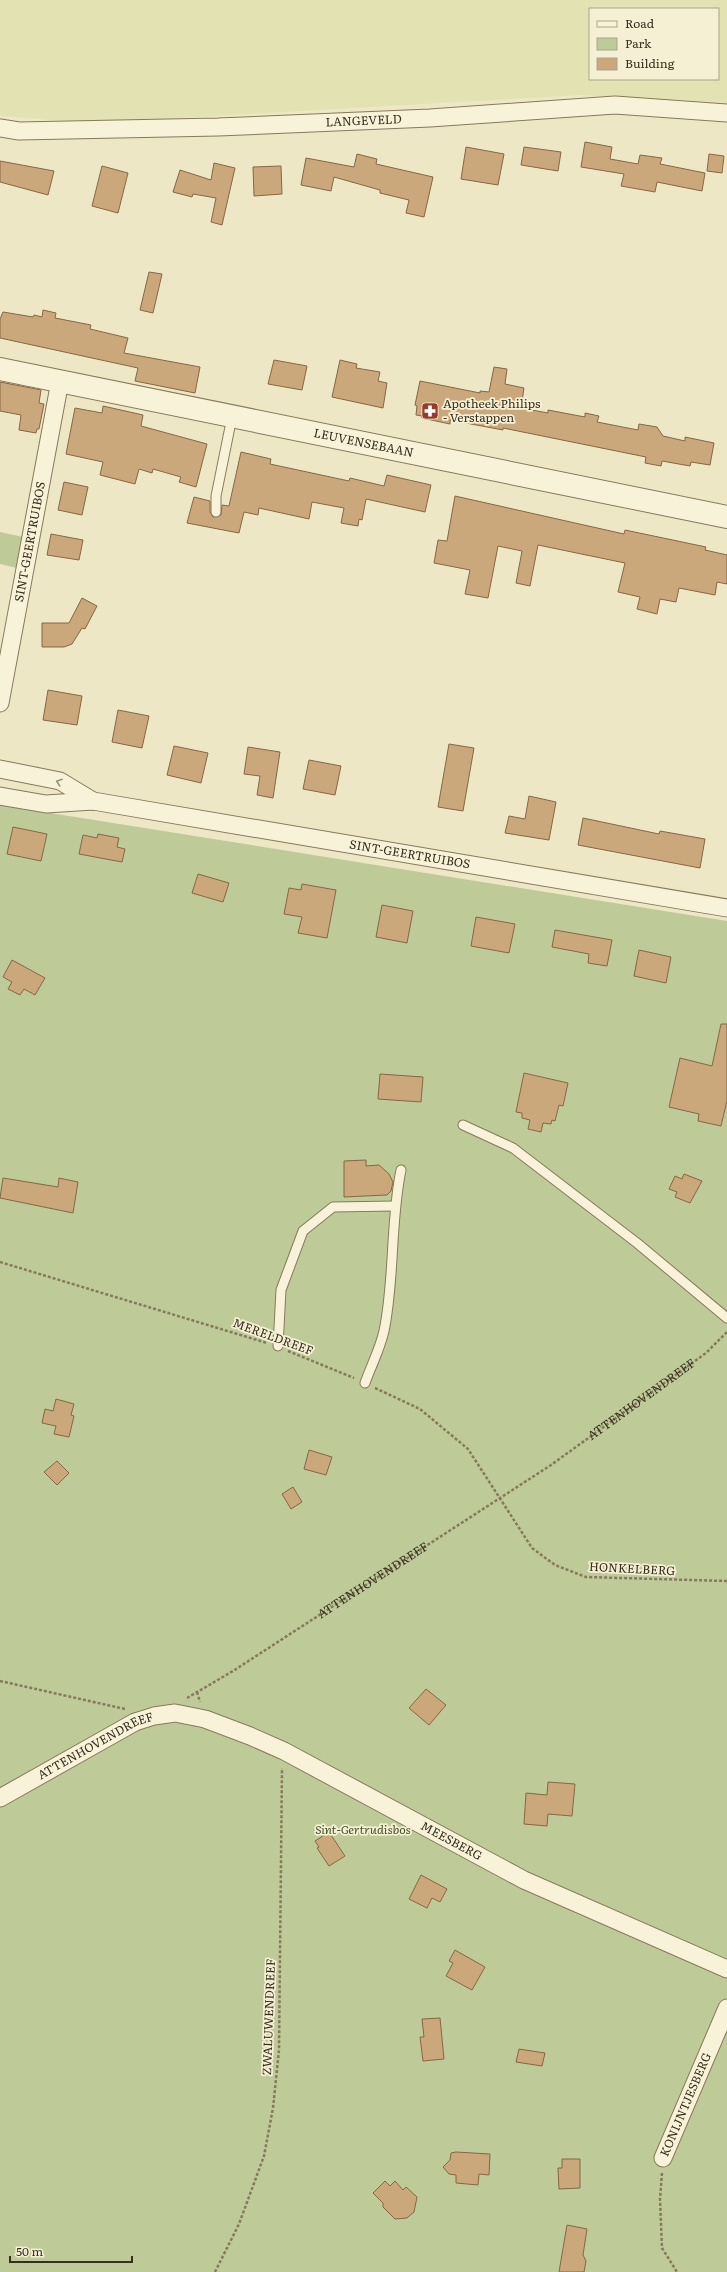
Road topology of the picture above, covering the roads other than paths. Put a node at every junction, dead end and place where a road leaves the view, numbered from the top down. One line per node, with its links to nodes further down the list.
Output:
1 (727, 113): 2 (street, LANGEVELD)
2 (0, 128)
3 (0, 369): 4 (street, LEUVENSEBAAN)
4 (60, 381): 5 (street, LEUVENSEBAAN); 8 (street, SINT-GEERTRUIBOS)
5 (232, 417): 6 (lane); 7 (street, LEUVENSEBAAN)
6 (216, 512)
7 (727, 517)
8 (0, 704)
9 (0, 769): 11 (street, SINT-GEERTRUIBOS, one-way to 9)
10 (0, 796): 11 (street, SINT-GEERTRUIBOS)
11 (93, 800): 12 (street, SINT-GEERTRUIBOS)
12 (727, 908)
13 (463, 1125): 16 (lane)
14 (401, 1170): 15 (lane)
15 (395, 1206): 17 (lane); 18 (lane)
16 (727, 1318)
17 (278, 1346)
18 (365, 1383)
19 (154, 1716): 20 (street, ATTENHOVENDREEF); 21 (street, MEESBERG)
20 (0, 1798)
21 (727, 1969)
22 (727, 2008): 23 (street, KONIJNTJESBERG)
23 (663, 2158)

